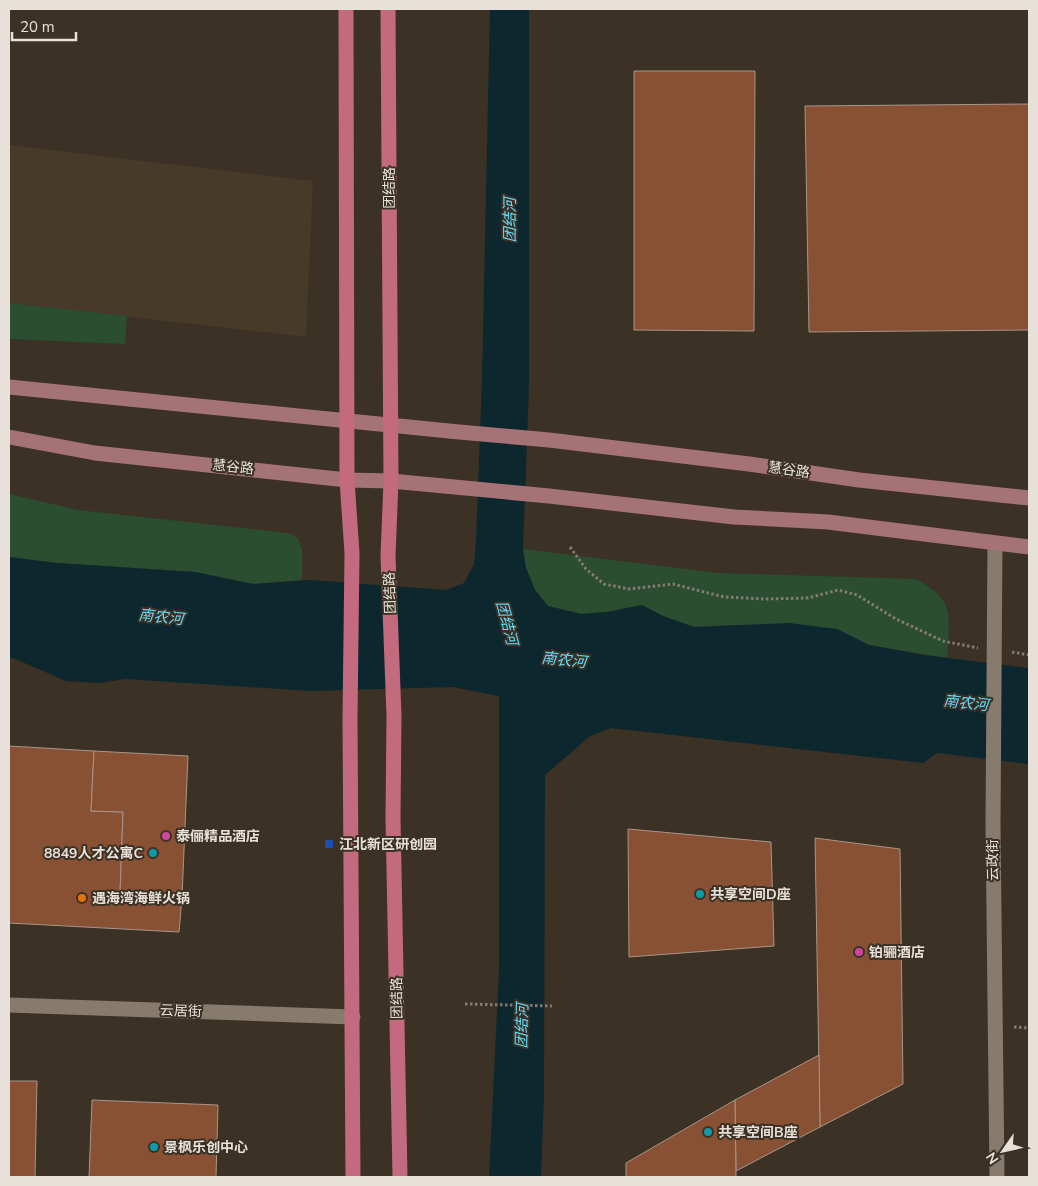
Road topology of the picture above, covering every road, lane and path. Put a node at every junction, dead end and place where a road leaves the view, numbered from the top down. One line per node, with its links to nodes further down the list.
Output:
1 (346, 9): 4 (main road)
2 (388, 9): 5 (main road, 团结路)
3 (9, 387): 4 (main road)
4 (347, 421): 5 (main road); 7 (main road)
5 (390, 425): 8 (main road, 团结路); 9 (main road, 慧谷路)
6 (9, 437): 7 (main road, 慧谷路)
7 (347, 480): 8 (main road, 慧谷路); 19 (main road)
8 (390, 481): 10 (main road, 慧谷路); 21 (main road, 团结路)
9 (1029, 498)
10 (995, 543): 12 (main road); 22 (street, 云政街)
11 (570, 547): 13 (path)
12 (1029, 547)
13 (982, 648)
14 (1010, 652): 15 (path)
15 (1029, 655)
16 (465, 1004): 18 (path)
17 (9, 1005): 19 (street, 云居街)
18 (552, 1006)
19 (353, 1016): 20 (main road)
20 (353, 1177)
21 (400, 1177)
22 (997, 1177)

